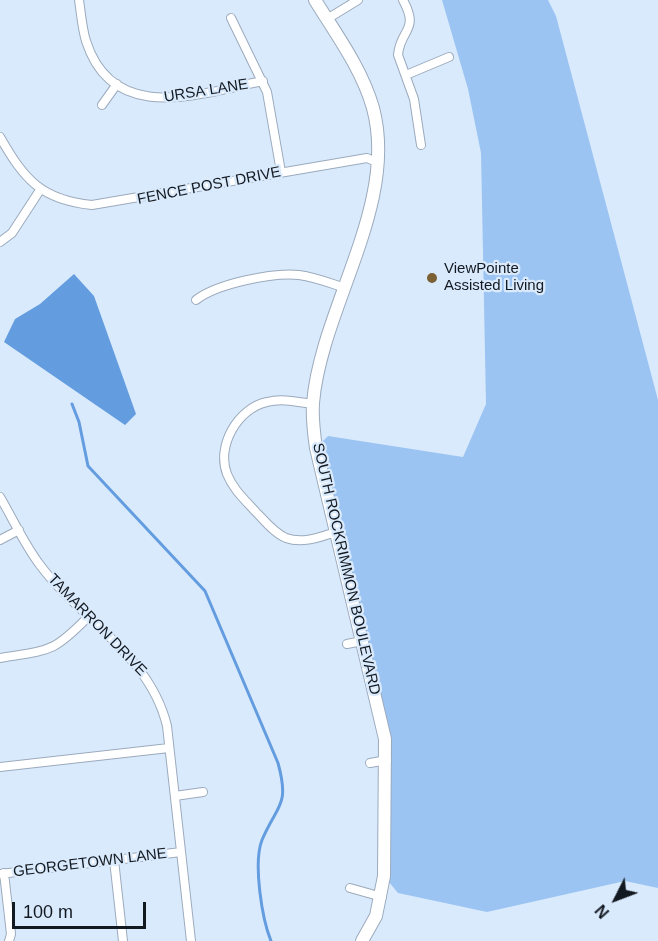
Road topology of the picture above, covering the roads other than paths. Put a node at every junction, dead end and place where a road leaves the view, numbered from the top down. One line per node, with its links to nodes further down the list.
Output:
1 (79, 0): 10 (street, URSA LANE)
2 (315, 0): 6 (main road, SOUTH ROCKRIMMON BOULEVARD)
3 (358, 0): 6 (street)
4 (403, 0): 8 (street)
5 (231, 18): 9 (street)
6 (327, 19): 14 (main road, SOUTH ROCKRIMMON BOULEVARD)
7 (449, 57): 8 (street)
8 (406, 75): 13 (street)
9 (263, 81): 10 (street, URSA LANE); 15 (street)
10 (117, 84): 11 (street)
11 (102, 105)
12 (0, 137): 16 (street)
13 (421, 145)
14 (379, 163): 15 (street, FENCE POST DRIVE); 18 (main road, SOUTH ROCKRIMMON BOULEVARD)
15 (281, 172): 16 (street, FENCE POST DRIVE)
16 (40, 190): 17 (street)
17 (0, 242)
18 (345, 288): 19 (street); 20 (main road, SOUTH ROCKRIMMON BOULEVARD)
19 (196, 300)
20 (313, 404): 23 (main road, SOUTH ROCKRIMMON BOULEVARD); 23 (street)
21 (0, 496): 22 (street, TAMARRON DRIVE)
22 (19, 530): 24 (street); 25 (street, TAMARRON DRIVE)
23 (336, 532): 26 (main road, SOUTH ROCKRIMMON BOULEVARD)
24 (0, 540)
25 (89, 616): 28 (street); 29 (street, TAMARRON DRIVE)
26 (362, 641): 27 (street); 30 (main road, SOUTH ROCKRIMMON BOULEVARD)
27 (347, 644)
28 (0, 658)
29 (169, 748): 32 (street); 34 (street, TAMARRON DRIVE)
30 (387, 760): 31 (street); 39 (main road, SOUTH ROCKRIMMON BOULEVARD)
31 (370, 763)
32 (0, 767)
33 (202, 792): 34 (street)
34 (175, 796): 35 (street, TAMARRON DRIVE)
35 (181, 852): 36 (street, GEORGETOWN LANE); 42 (street, TAMARRON DRIVE)
36 (114, 860): 37 (street, GEORGETOWN LANE); 41 (street)
37 (2, 874): 40 (street)
38 (350, 888): 39 (street)
39 (382, 897): 43 (main road, SOUTH ROCKRIMMON BOULEVARD)
40 (9, 941)
41 (123, 941)
42 (191, 941)
43 (362, 941)

